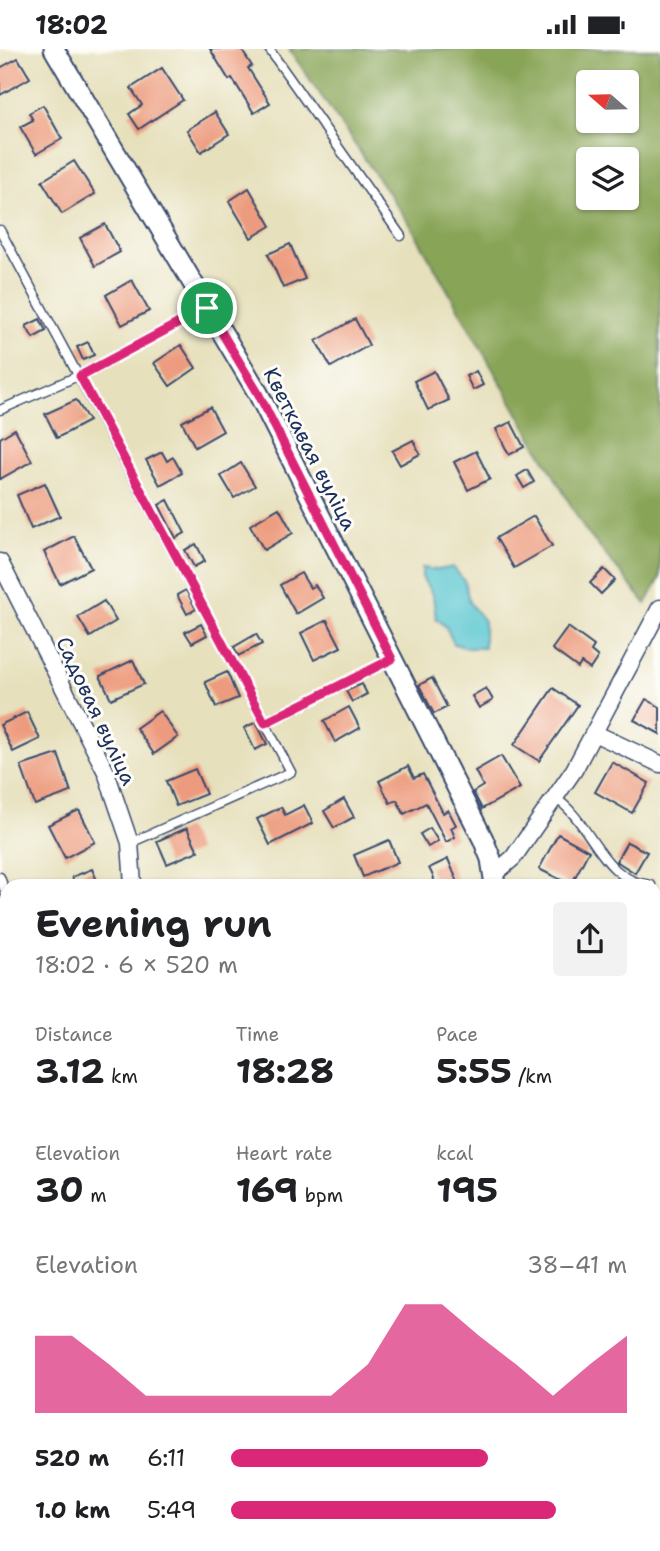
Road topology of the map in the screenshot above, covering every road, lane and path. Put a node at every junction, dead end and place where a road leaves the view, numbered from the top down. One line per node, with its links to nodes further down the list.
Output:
1 (54, 49): 5 (street, Кветкавая вуліца)
2 (269, 49): 4 (lane)
3 (0, 230): 6 (lane)
4 (401, 236)
5 (207, 308): 6 (lane); 10 (street, Кветкавая вуліца)
6 (80, 376): 7 (lane); 11 (lane)
7 (0, 410)
8 (0, 562): 15 (street, Садовая вуліца)
9 (660, 608): 12 (street)
10 (392, 659): 11 (lane); 17 (street, Кветкавая вуліца)
11 (265, 723): 15 (lane)
12 (594, 733): 13 (street); 14 (street)
13 (660, 764)
14 (555, 798): 18 (street); 19 (lane)
15 (130, 843): 16 (street, Садовая вуліца)
16 (133, 879)
17 (495, 879)
18 (496, 879)
19 (628, 879)

